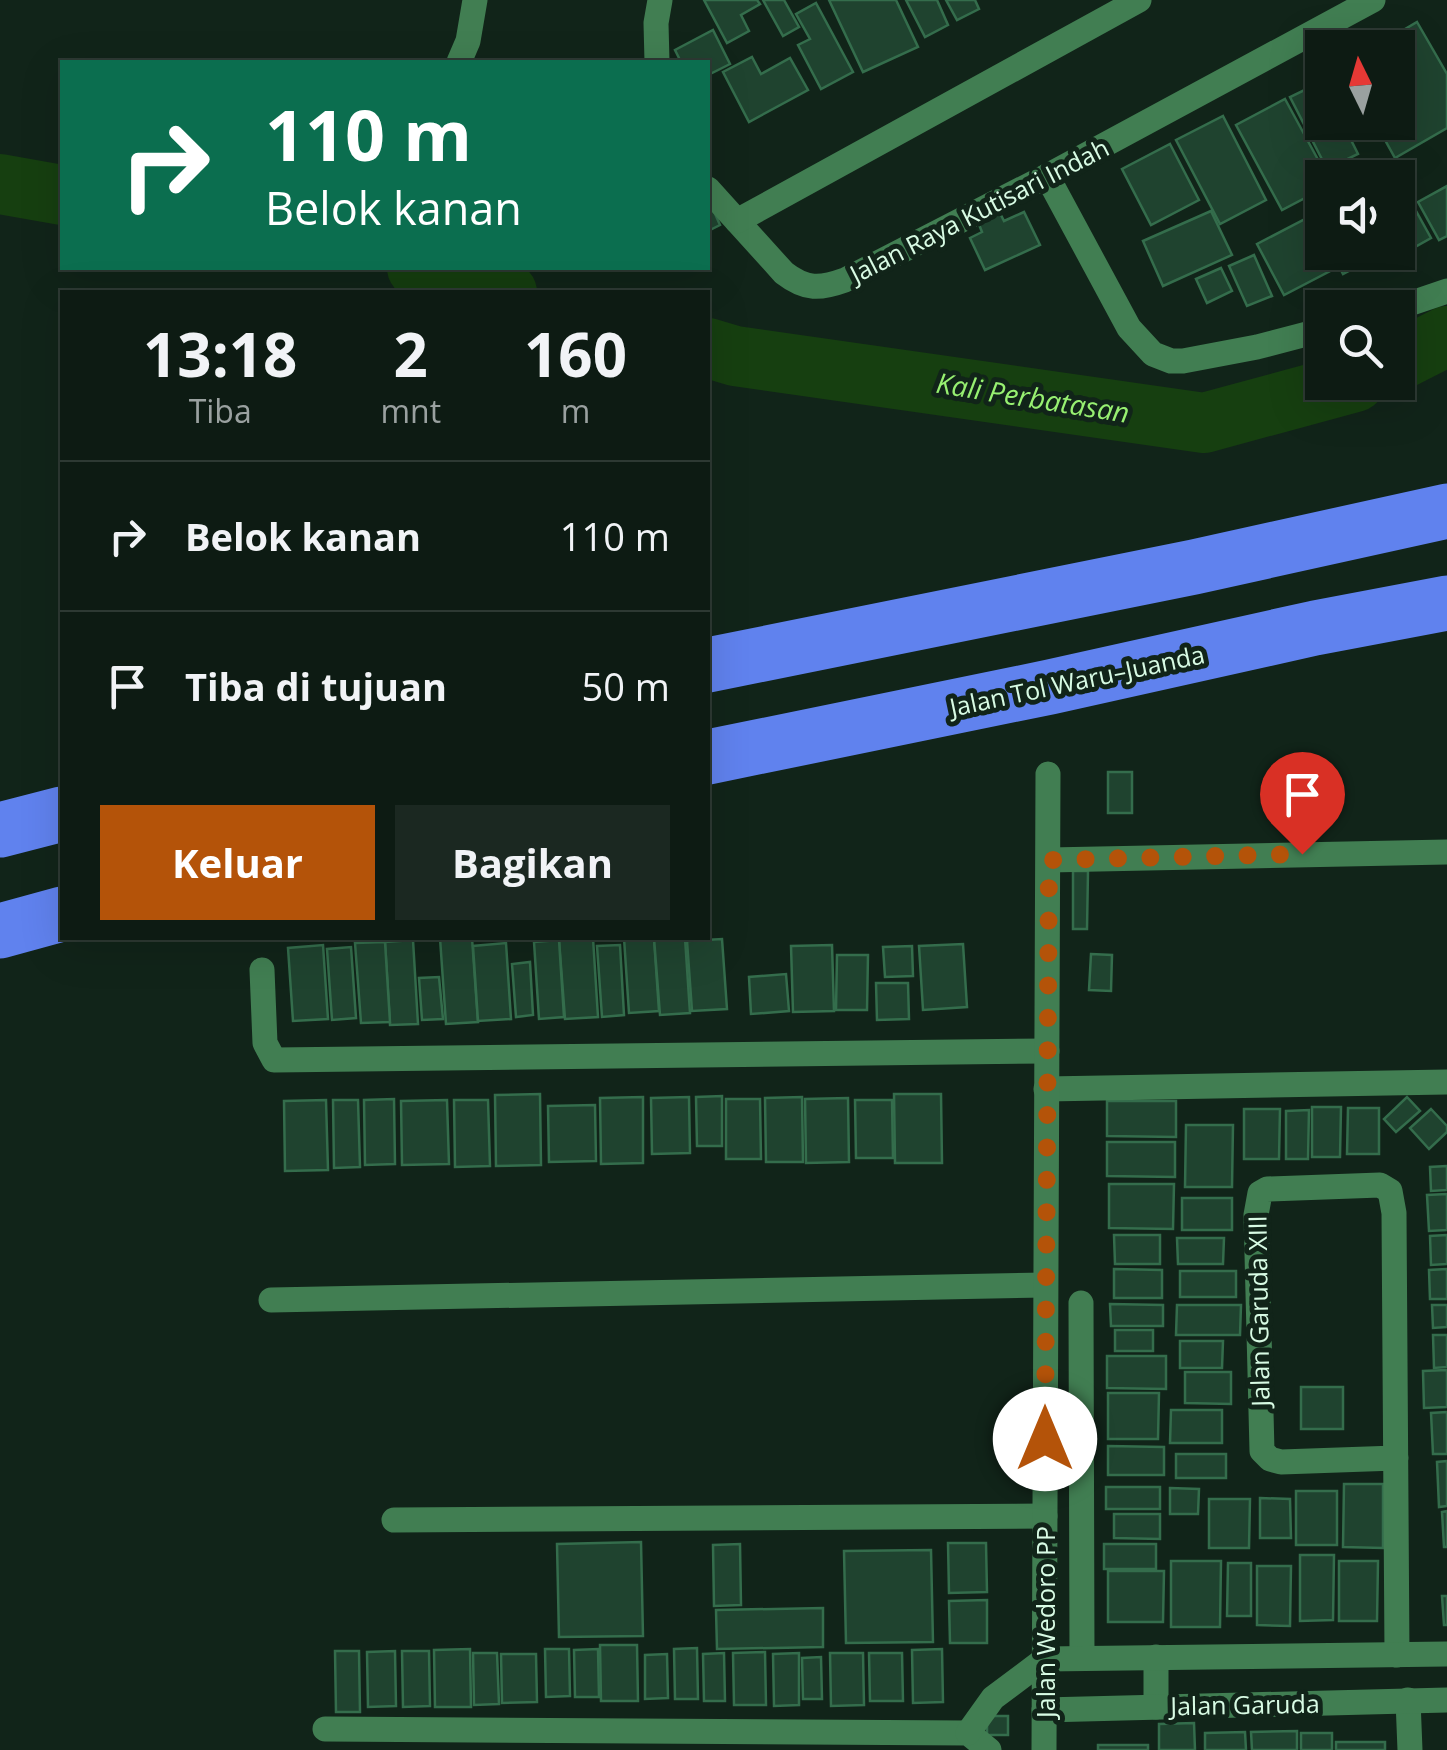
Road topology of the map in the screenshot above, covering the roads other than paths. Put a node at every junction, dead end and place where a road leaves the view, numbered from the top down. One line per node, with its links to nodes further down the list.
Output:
1 (475, 0): 5 (street)
2 (660, 0): 6 (street)
3 (1140, 0): 9 (street)
4 (1373, 0): 7 (street, Jalan Raya Kutisari Indah)
5 (460, 60)
6 (657, 60)
7 (1047, 176): 9 (street, Jalan Raya Kutisari Indah); 12 (street)
8 (710, 191): 9 (street, Jalan Raya Kutisari Indah)
9 (737, 221)
10 (1447, 291): 11 (street)
11 (1415, 302)
12 (1305, 335)
13 (1447, 511): 15 (highway)
14 (1447, 603): 16 (highway, Jalan Tol Waru–Juanda)
15 (710, 665)
16 (710, 757)
17 (1048, 774): 21 (street, Jalan Wedoro PP)
18 (60, 815): 19 (highway)
19 (0, 830)
20 (1447, 852): 21 (street)
21 (1049, 860): 25 (street, Jalan Wedoro PP)
22 (60, 915): 23 (highway)
23 (0, 932)
24 (262, 970): 25 (street)
25 (1047, 1051): 27 (street, Jalan Wedoro PP)
26 (1447, 1082): 27 (street)
27 (1046, 1089): 28 (street, Jalan Wedoro PP)
28 (1046, 1285): 29 (street); 32 (street, Jalan Wedoro PP)
29 (271, 1300)
30 (1081, 1303): 36 (street)
31 (1396, 1458): 31 (street, Jalan Garuda XIII); 35 (street, Jalan Garuda XIII)
32 (1045, 1516): 33 (street); 38 (street, Jalan Wedoro PP)
33 (394, 1520)
34 (1447, 1654): 35 (street, Jalan Garuda)
35 (1396, 1655): 37 (street, Jalan Garuda)
36 (1082, 1657): 37 (street, Jalan Garuda); 38 (street, Jalan Garuda)
37 (1156, 1657): 41 (street)
38 (1044, 1658): 42 (street, Jalan Wedoro PP); 44 (street)
39 (1408, 1700): 40 (street, Jalan Garuda); 41 (street, Jalan Garuda); 47 (street)
40 (1447, 1700)
41 (1156, 1706): 42 (street, Jalan Garuda)
42 (1044, 1710): 46 (street, Jalan Wedoro PP)
43 (325, 1729): 44 (street)
44 (968, 1733): 45 (street)
45 (989, 1750)
46 (1044, 1750)
47 (1410, 1750)

